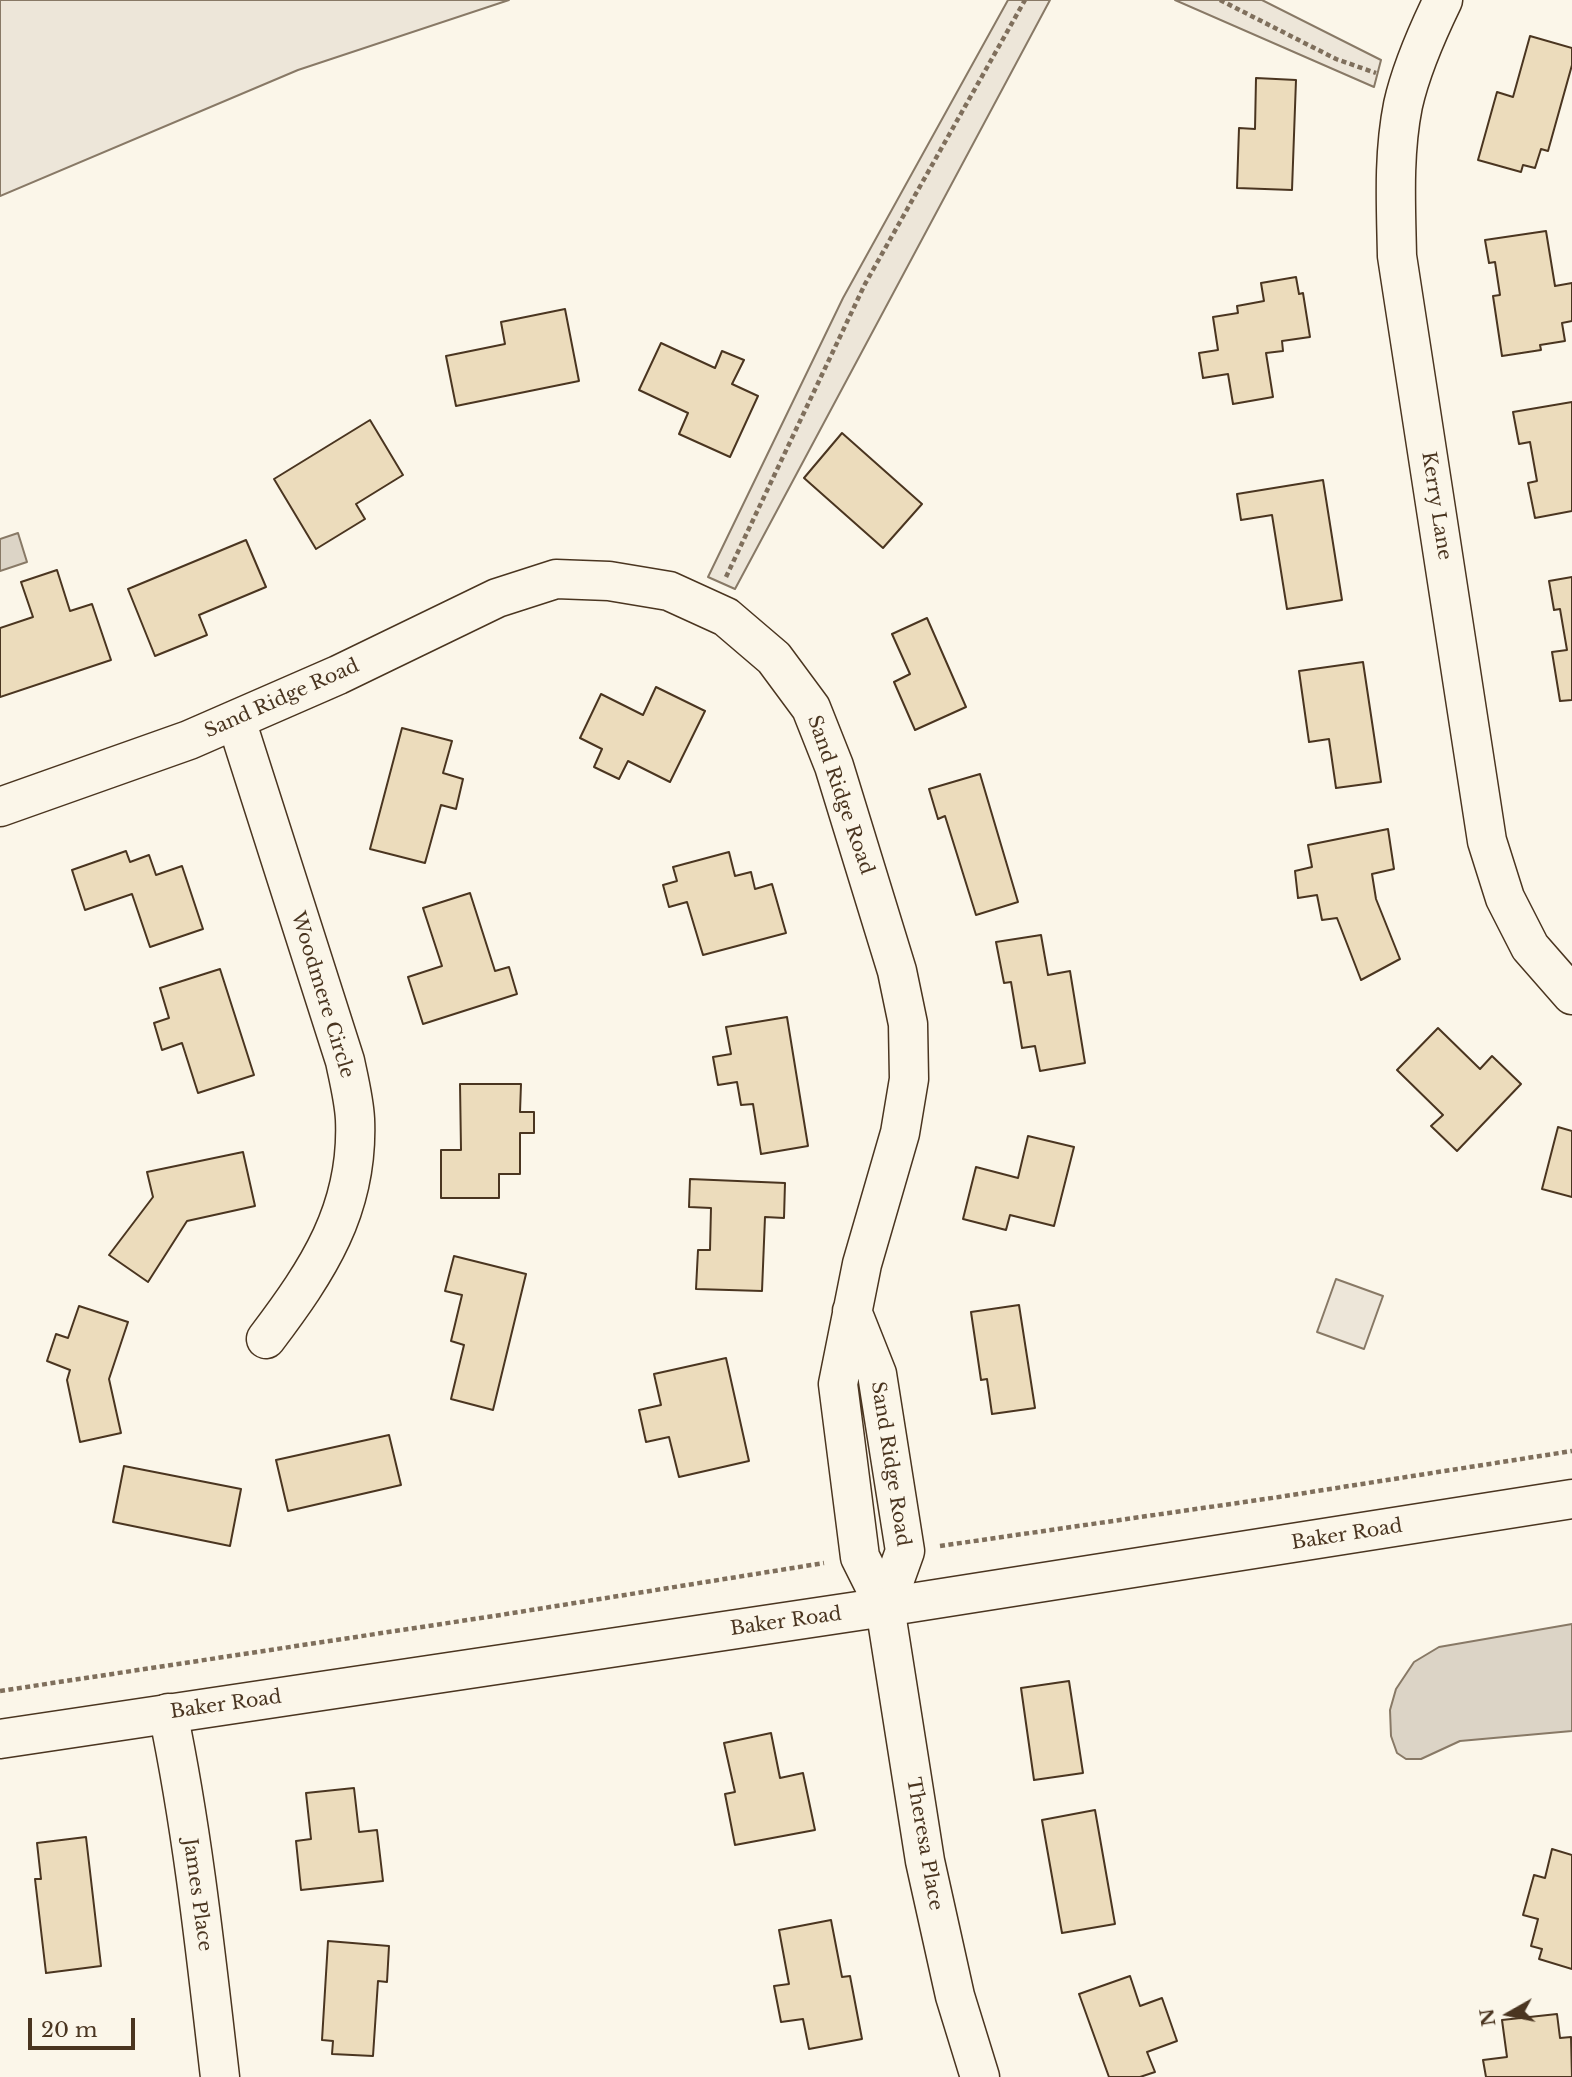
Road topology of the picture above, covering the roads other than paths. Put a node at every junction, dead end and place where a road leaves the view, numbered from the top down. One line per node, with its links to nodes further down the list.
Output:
1 (1443, 0): 4 (street, Kerry Lane)
2 (236, 720): 3 (street, Sand Ridge Road); 5 (street, Sand Ridge Road); 6 (street, Woodmere Circle)
3 (0, 807)
4 (1572, 995)
5 (852, 1311): 8 (street, Sand Ridge Road); 8 (street, Sand Ridge Road)
6 (266, 1339)
7 (1572, 1499): 8 (street, Baker Road)
8 (885, 1607): 9 (street, Baker Road); 12 (street, Theresa Place)
9 (168, 1713): 10 (street, Baker Road); 11 (street, James Place)
10 (0, 1739)
11 (220, 2077)
12 (980, 2077)

